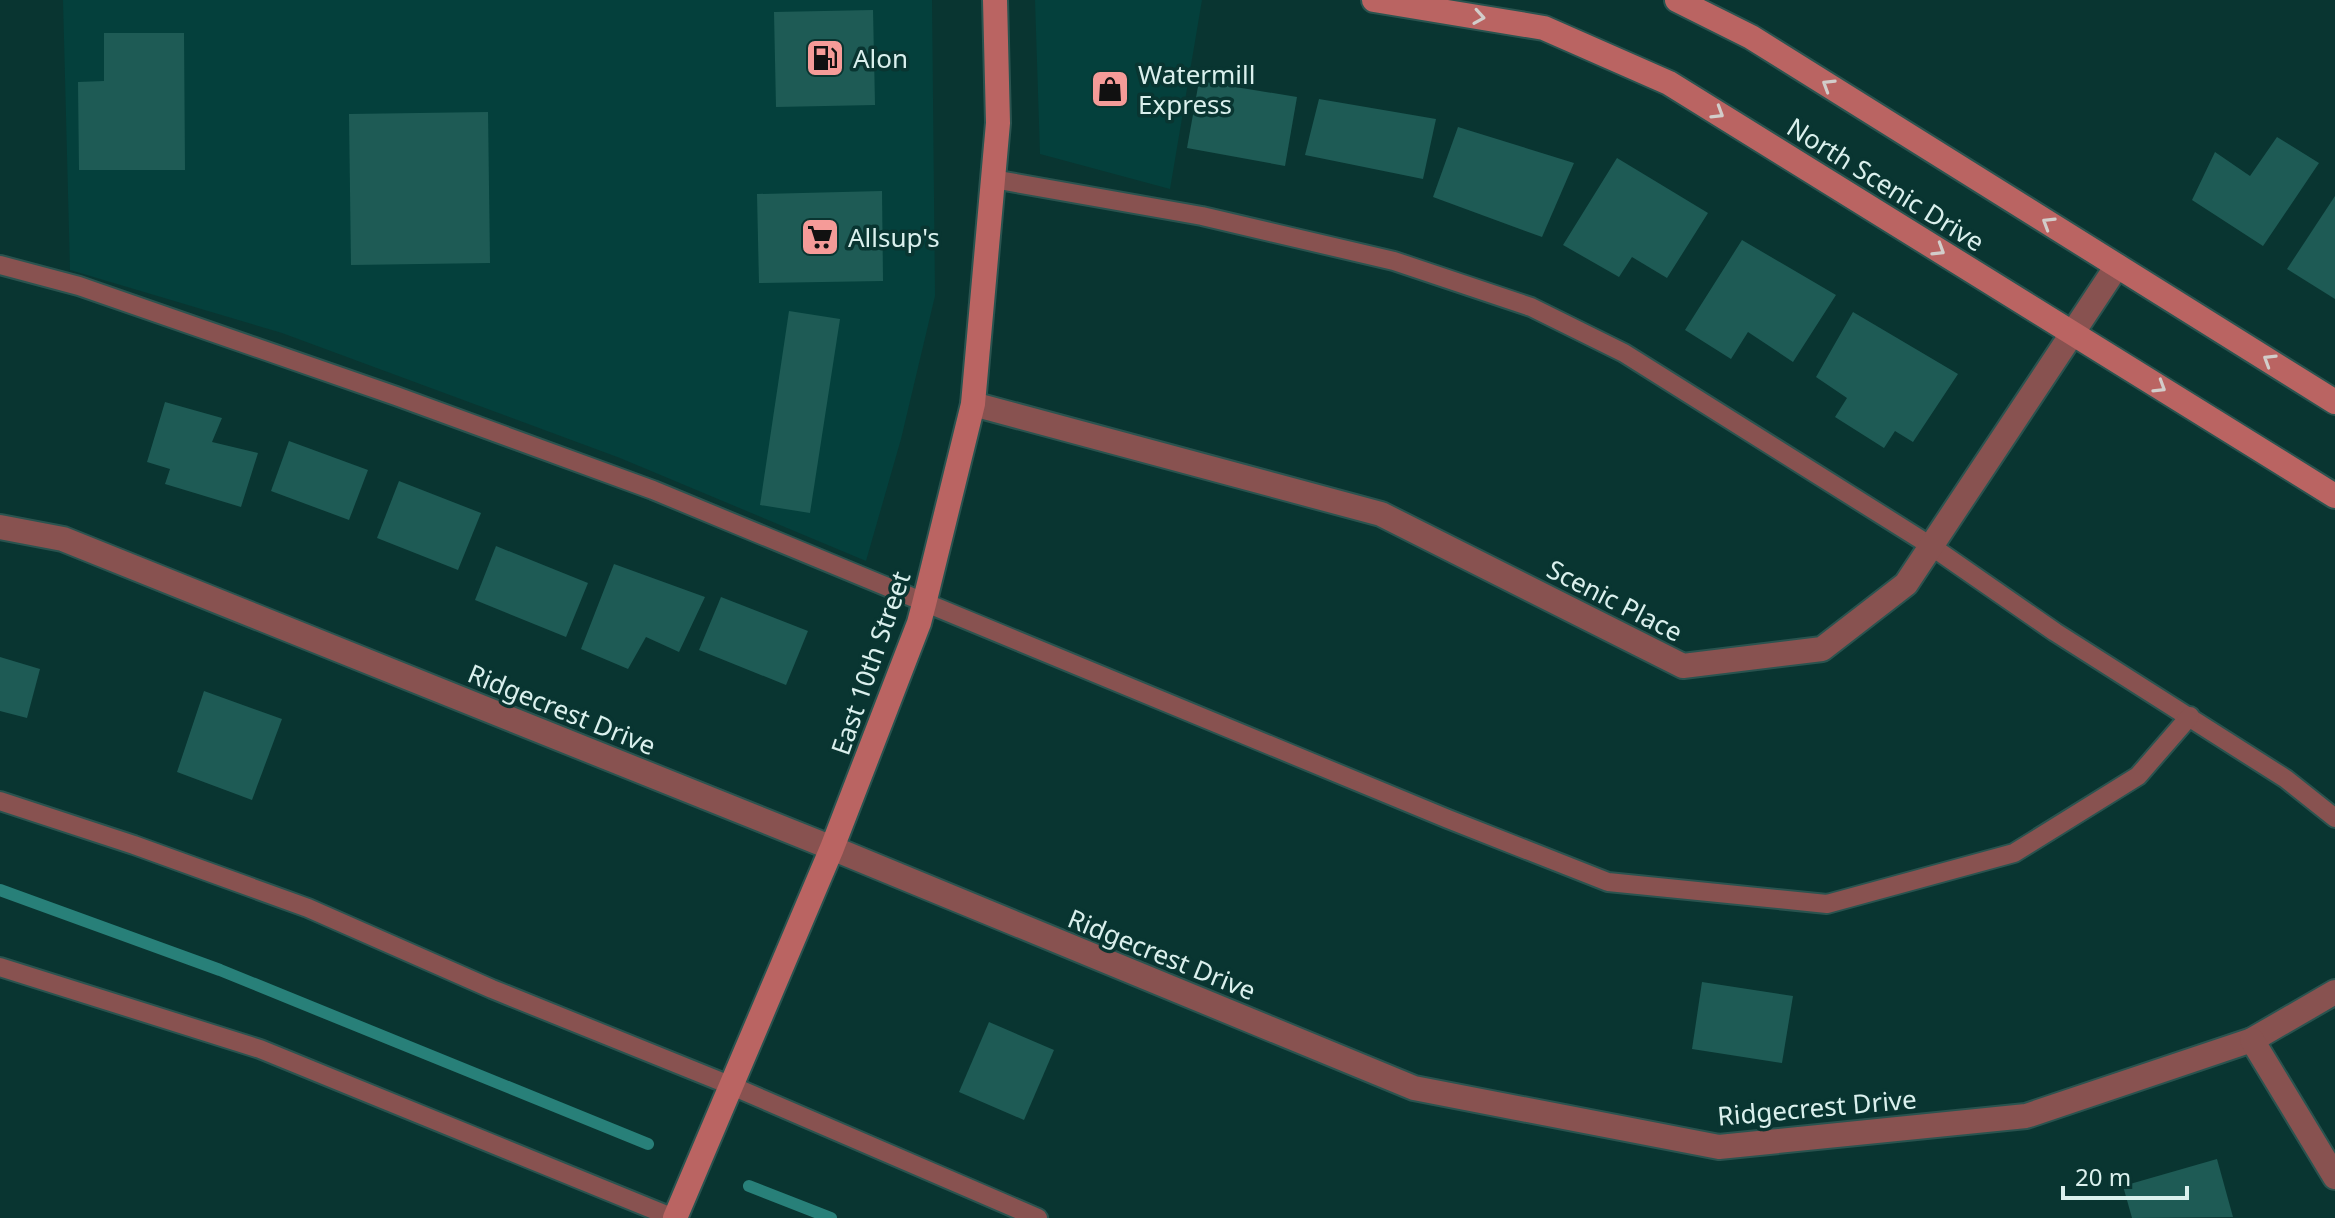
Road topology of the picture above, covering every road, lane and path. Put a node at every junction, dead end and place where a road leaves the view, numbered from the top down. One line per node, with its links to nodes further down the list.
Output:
1 (995, 0): 4 (main road, East 10th Street)
2 (1374, 0): 7 (main road, North Scenic Drive, one-way to 7)
3 (1677, 0): 6 (main road, North Scenic Drive, one-way to 3)
4 (993, 179): 9 (main road, East 10th Street); 12 (lane)
5 (0, 265): 13 (lane)
6 (2117, 266): 7 (street, Scenic Place); 8 (main road, North Scenic Drive, one-way to 6)
7 (2072, 332): 10 (main road, North Scenic Drive, one-way to 10); 12 (street, Scenic Place)
8 (2335, 402)
9 (973, 404): 12 (street, Scenic Place); 13 (main road, East 10th Street)
10 (2335, 496)
11 (0, 527): 17 (street, Ridgecrest Drive)
12 (1931, 546): 14 (lane)
13 (924, 604): 14 (lane); 17 (main road, East 10th Street)
14 (2190, 716): 16 (lane)
15 (0, 801): 21 (lane)
16 (2335, 818)
17 (832, 848): 20 (street, Ridgecrest Drive); 21 (main road, East 10th Street)
18 (0, 967): 23 (lane)
19 (2335, 992): 20 (street, Ridgecrest Drive)
20 (2252, 1040): 22 (street)
21 (732, 1086): 23 (main road, East 10th Street); 24 (lane)
22 (2335, 1177)
23 (674, 1218)
24 (1038, 1218)

